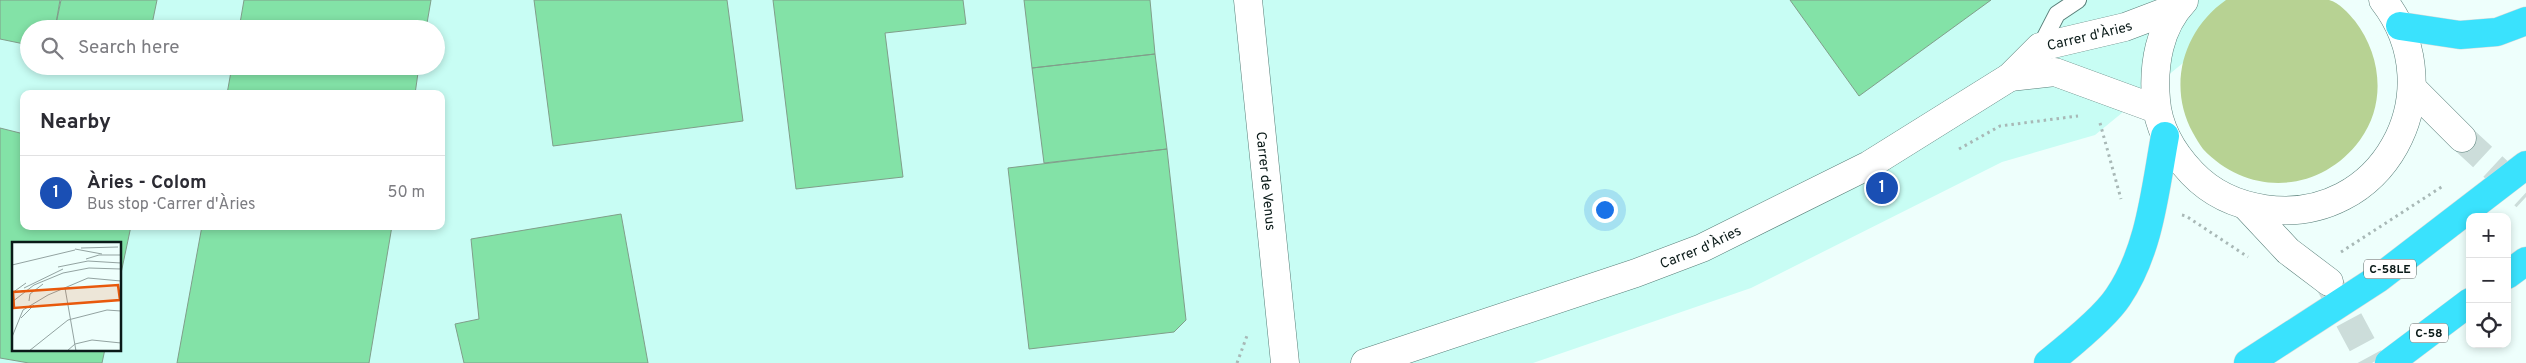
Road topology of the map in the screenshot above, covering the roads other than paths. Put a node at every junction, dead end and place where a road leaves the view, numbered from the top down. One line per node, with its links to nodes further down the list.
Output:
1 (1248, 0): 19 (street, Carrer de Venus)
2 (2078, 0): 7 (lane)
3 (2383, 0): 6 (street)
4 (2181, 4): 7 (street, Carrer d'Àries); 10 (street)
5 (2526, 21): 6 (highway)
6 (2400, 26): 9 (street)
7 (2040, 47): 8 (street, Carrer d'Àries)
8 (2010, 77): 10 (street, Carrer d'Àries); 20 (street, Carrer d'Àries)
9 (2413, 89): 12 (street); 14 (street)
10 (2156, 109): 11 (street)
11 (2166, 136): 14 (street); 21 (highway)
12 (2462, 138)
13 (2526, 166): 22 (highway, C-58LE)
14 (2246, 206): 17 (street)
15 (2526, 261): 16 (highway)
16 (2511, 271)
17 (2323, 278)
18 (2469, 303): 23 (highway, C-58)
19 (1285, 363)
20 (1365, 363)
21 (2048, 363)
22 (2248, 363)
23 (2388, 363)

